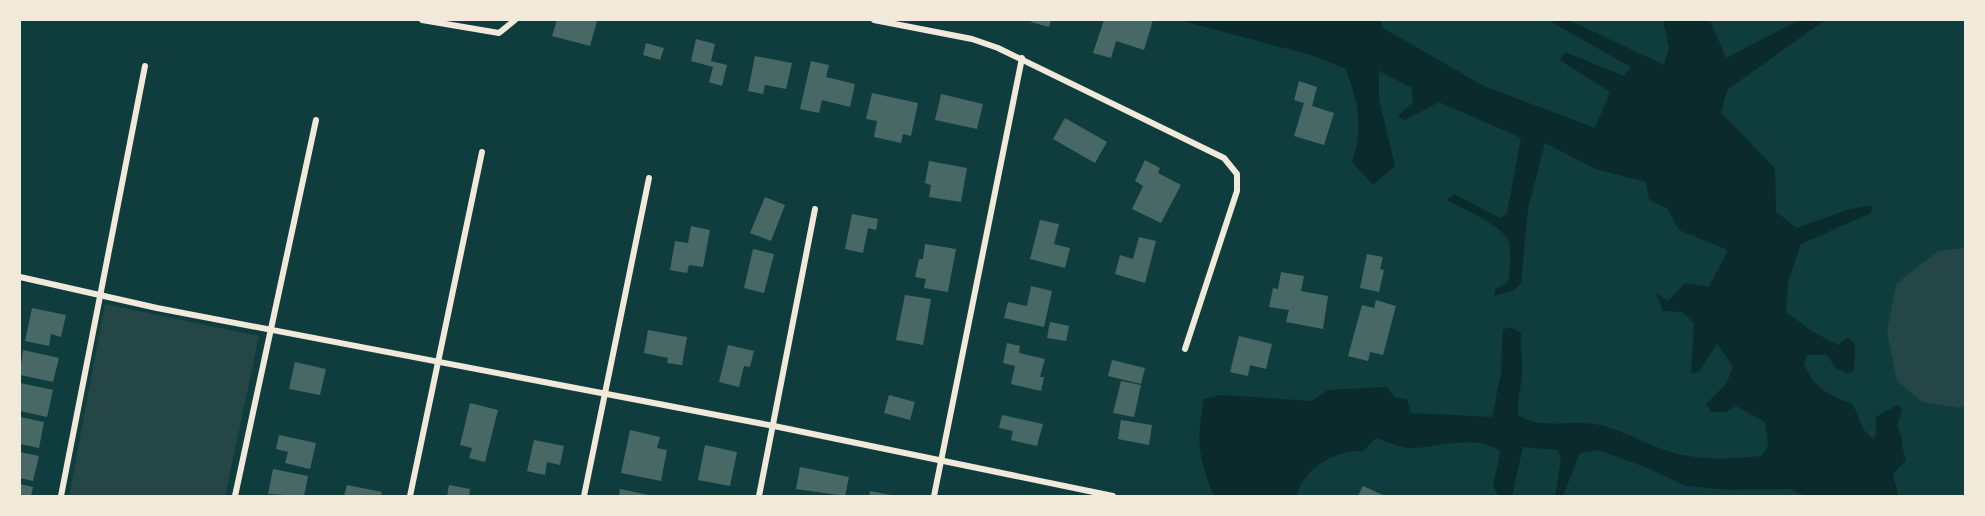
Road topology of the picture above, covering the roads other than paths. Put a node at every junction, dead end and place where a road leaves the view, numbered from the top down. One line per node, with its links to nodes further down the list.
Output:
1 (422, 20): 2 (street)
2 (515, 20)
3 (874, 20): 4 (street)
4 (1022, 58): 13 (street); 17 (street)
5 (145, 66): 11 (street)
6 (316, 120): 12 (street)
7 (482, 152): 14 (street)
8 (650, 178): 15 (street)
9 (815, 209): 16 (street)
10 (20, 277): 11 (street)
11 (102, 294): 12 (street); 18 (street)
12 (269, 330): 14 (street); 19 (street)
13 (1185, 349)
14 (437, 362): 15 (street); 20 (street)
15 (606, 393): 16 (street); 21 (street)
16 (774, 426): 17 (street); 22 (street)
17 (941, 460): 23 (street); 24 (street)
18 (61, 496)
19 (235, 496)
20 (410, 496)
21 (584, 496)
22 (759, 496)
23 (934, 496)
24 (1113, 496)

